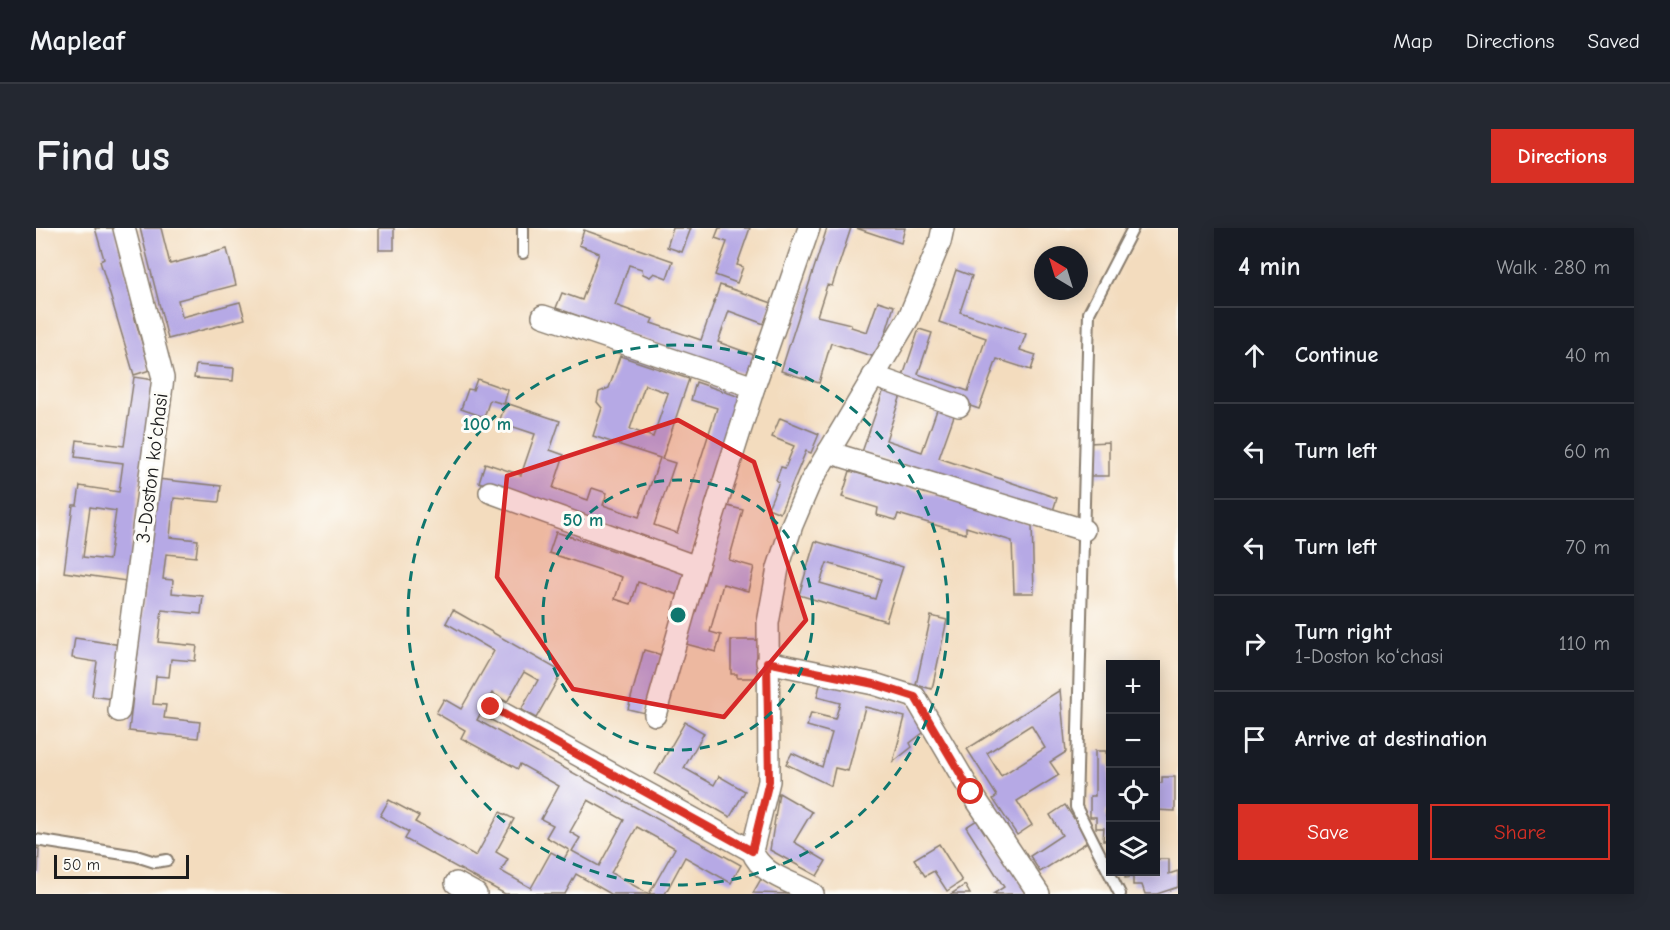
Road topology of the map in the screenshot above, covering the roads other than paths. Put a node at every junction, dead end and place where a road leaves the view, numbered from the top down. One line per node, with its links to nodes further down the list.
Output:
1 (124, 228): 17 (street, 3-Doston koʻchasi)
2 (522, 228): 6 (lane)
3 (809, 228): 9 (street)
4 (943, 228): 8 (street)
5 (1133, 228): 13 (lane)
6 (523, 253)
7 (543, 316): 9 (street)
8 (873, 376): 10 (street); 11 (street)
9 (754, 387): 14 (street)
10 (959, 406)
11 (828, 452): 13 (street); 15 (street)
12 (490, 492): 14 (street)
13 (1084, 530): 26 (lane)
14 (697, 567): 18 (street)
15 (767, 662): 20 (street); 25 (street)
16 (491, 707): 20 (street)
17 (119, 711)
18 (655, 715)
19 (36, 840): 21 (lane)
20 (752, 851): 24 (street)
21 (167, 860)
22 (456, 883): 23 (street)
23 (476, 894)
24 (813, 894)
25 (1039, 894)
26 (1120, 894)

